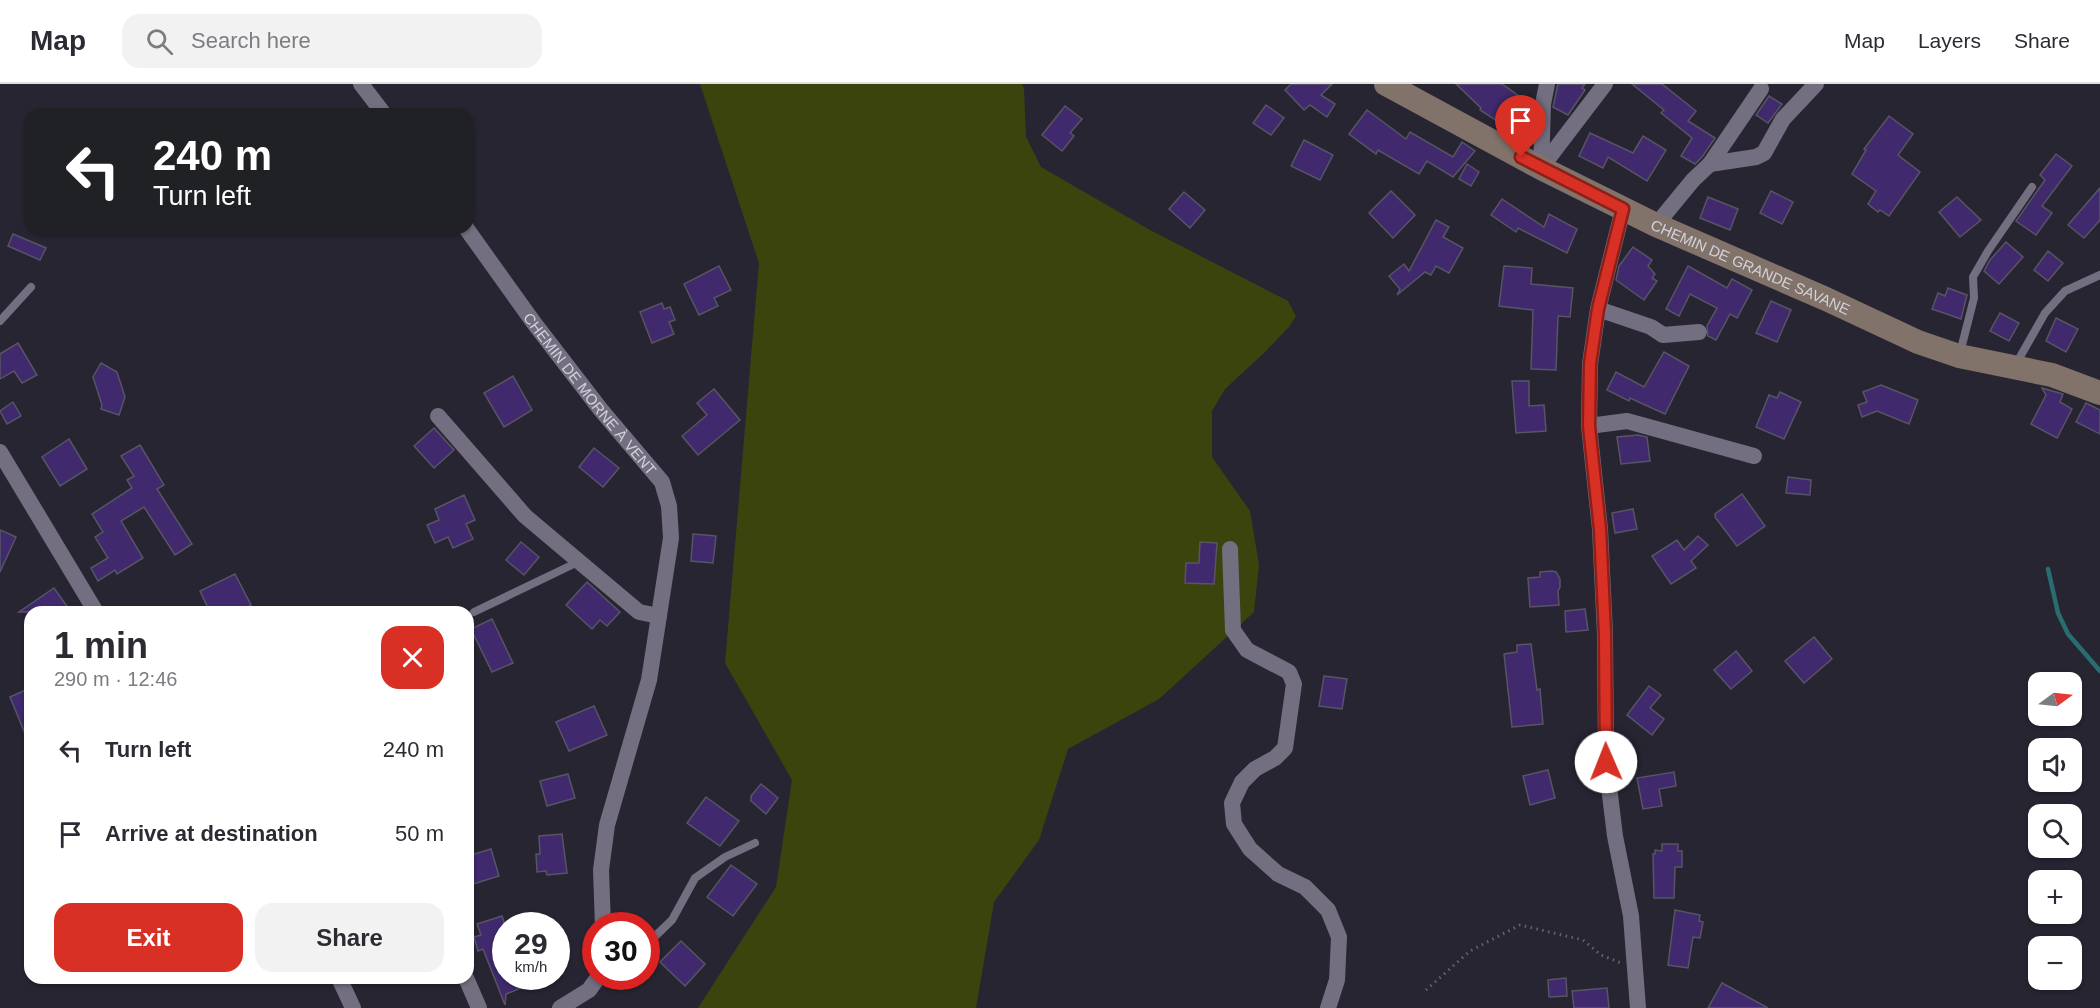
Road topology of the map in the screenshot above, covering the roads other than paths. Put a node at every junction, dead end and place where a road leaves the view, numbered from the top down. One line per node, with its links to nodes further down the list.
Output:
1 (361, 84): 7 (street)
2 (1386, 84): 9 (street, CHEMIN DE GRANDE SAVANE)
3 (1547, 84): 9 (street)
4 (1605, 84): 9 (street)
5 (1816, 84): 8 (street)
6 (1761, 89): 8 (street)
7 (379, 108)
8 (1710, 164): 12 (street)
9 (1541, 168): 11 (street, CHEMIN DE GRANDE SAVANE)
10 (2032, 187): 19 (lane)
11 (1623, 209): 12 (street, CHEMIN DE GRANDE SAVANE); 16 (street)
12 (1656, 225): 19 (street, CHEMIN DE GRANDE SAVANE)
13 (470, 234): 30 (street, CHEMIN DE MORNE À VENT)
14 (2100, 274): 20 (lane)
15 (31, 286): 17 (lane)
16 (1598, 309): 18 (street); 23 (street)
17 (0, 321)
18 (1699, 332)
19 (1959, 356): 20 (street, CHEMIN DE GRANDE SAVANE)
20 (2015, 368): 21 (street, CHEMIN DE GRANDE SAVANE)
21 (2099, 390)
22 (438, 416): 27 (street)
23 (1589, 426): 25 (street); 41 (street)
24 (0, 452): 28 (street)
25 (1754, 456)
26 (1230, 549): 40 (street)
27 (578, 562): 29 (lane); 30 (street)
28 (92, 606)
29 (474, 612)
30 (659, 616): 32 (street, CHEMIN DE MORNE À VENT)
31 (755, 843): 33 (lane)
32 (602, 912)
33 (660, 932)
34 (342, 984): 37 (street)
35 (469, 984): 38 (street)
36 (589, 990): 39 (street)
37 (353, 1008)
38 (479, 1008)
39 (560, 1008)
40 (1328, 1008)
41 (1638, 1008)

